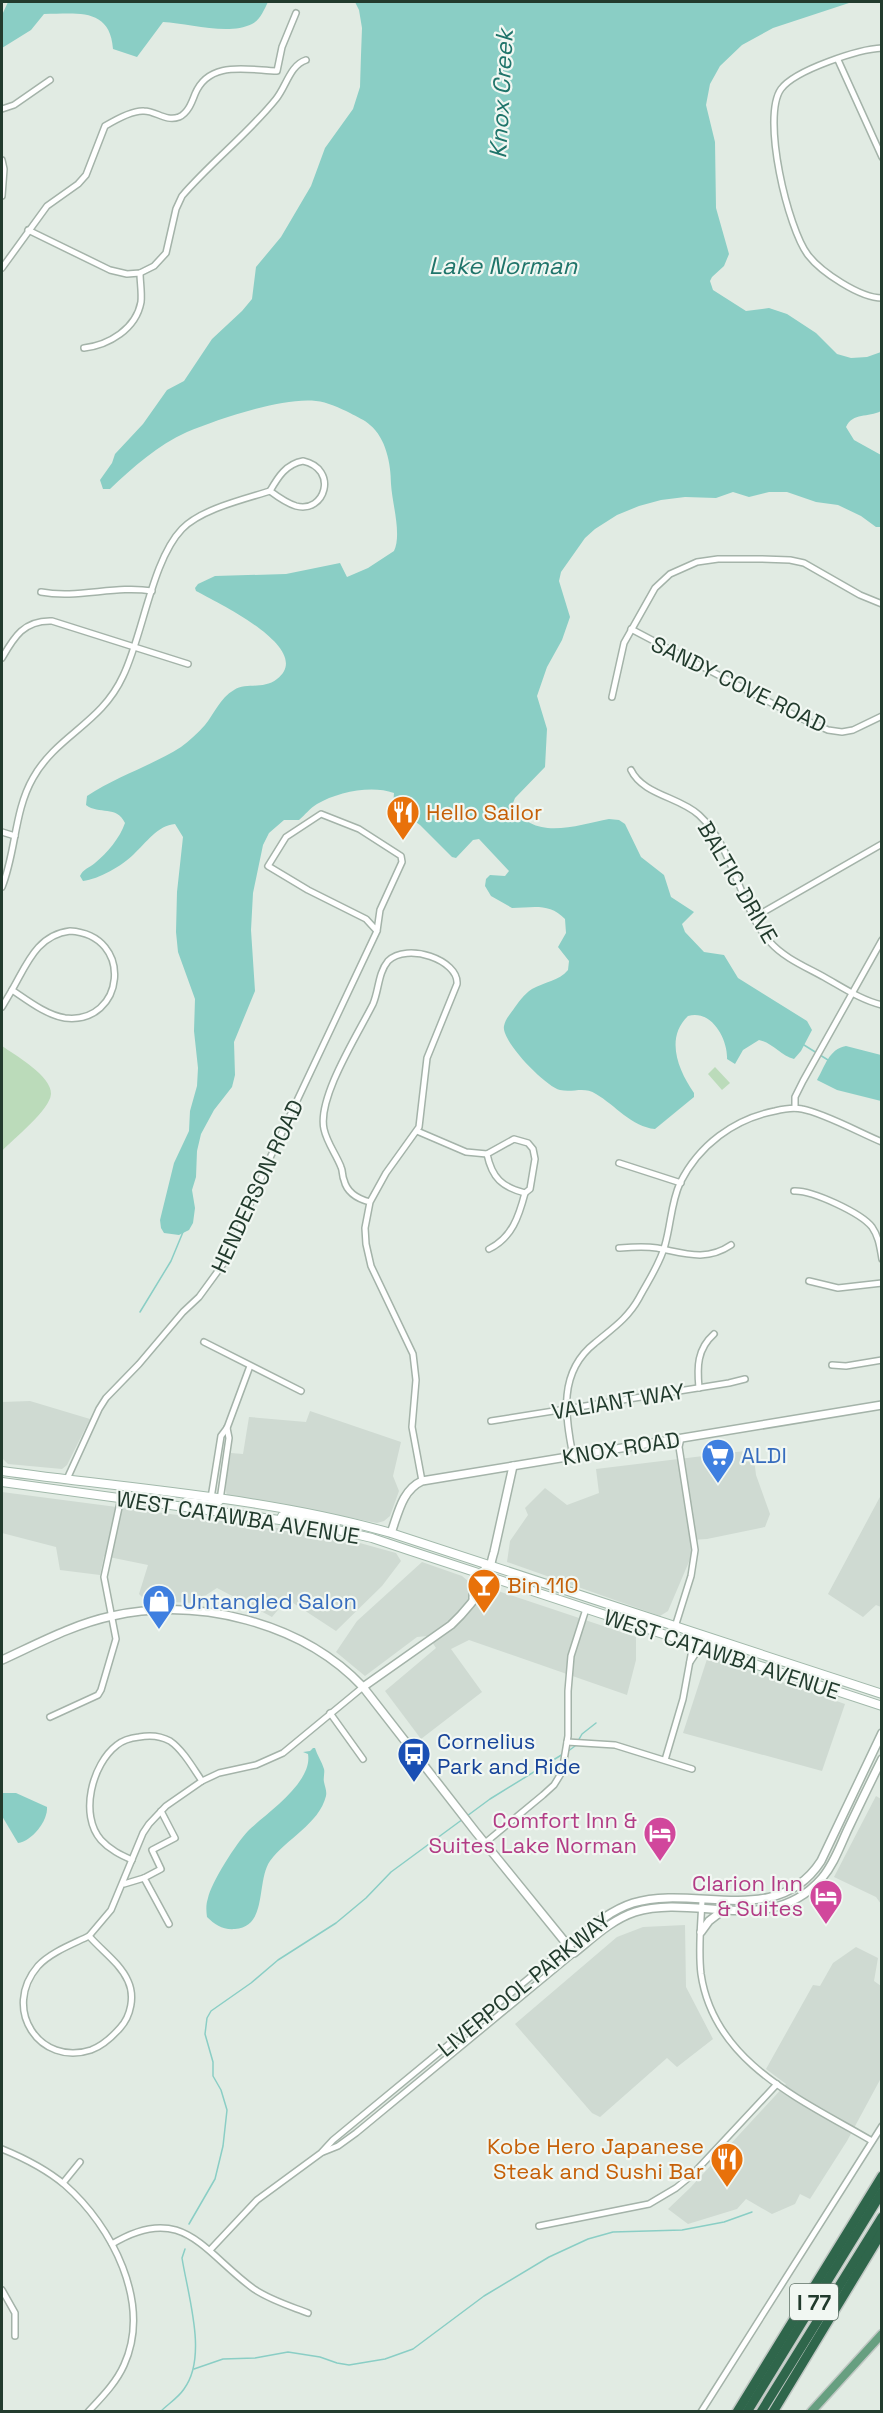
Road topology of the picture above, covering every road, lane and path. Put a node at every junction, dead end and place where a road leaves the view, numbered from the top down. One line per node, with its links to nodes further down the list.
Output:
1 (296, 13): 10 (street)
2 (882, 48): 4 (street)
3 (306, 60): 12 (street)
4 (838, 60): 7 (street); 13 (street)
5 (50, 80): 6 (street)
6 (2, 109)
7 (882, 157)
8 (2, 160): 9 (street)
9 (2, 196)
10 (28, 230): 11 (street); 12 (street)
11 (3, 264)
12 (140, 273): 14 (street)
13 (882, 298)
14 (84, 348)
15 (270, 491): 15 (street); 16 (street)
16 (152, 591): 17 (street); 20 (street)
17 (41, 592)
18 (882, 604): 19 (street)
19 (631, 629): 23 (street); 24 (street, SANDY COVE ROAD)
20 (135, 647): 21 (street); 22 (street); 27 (street)
21 (2, 658)
22 (188, 664)
23 (612, 697)
24 (882, 716)
25 (632, 770): 30 (street, BALTIC DRIVE)
26 (2, 832): 27 (street)
27 (15, 836): 29 (street)
28 (882, 844): 30 (street)
29 (2, 887)
30 (755, 917): 34 (street, BALTIC DRIVE)
31 (377, 931): 31 (street, HENDERSON ROAD); 69 (street, HENDERSON ROAD)
32 (882, 940): 34 (street)
33 (12, 990): 33 (street); 36 (street)
34 (852, 993): 35 (street, BALTIC DRIVE); 37 (street)
35 (882, 1005)
36 (2, 1007)
37 (795, 1108): 39 (street); 42 (street)
38 (417, 1131): 40 (street); 45 (street); 45 (street)
39 (882, 1142)
40 (487, 1154): 44 (street); 44 (street)
41 (619, 1163): 42 (street)
42 (681, 1183): 49 (street)
43 (794, 1191): 50 (street)
44 (525, 1193): 48 (street)
45 (370, 1202): 70 (street)
46 (731, 1245): 49 (street)
47 (619, 1248): 49 (street)
48 (489, 1249)
49 (664, 1250): 62 (street)
50 (882, 1260)
51 (809, 1281): 52 (street)
52 (882, 1283)
53 (714, 1334): 59 (street)
54 (204, 1342): 57 (street)
55 (882, 1360): 56 (street)
56 (832, 1365)
57 (250, 1366): 60 (street); 64 (street)
58 (745, 1379): 59 (street, VALIANT WAY)
59 (699, 1388): 62 (street, VALIANT WAY)
60 (301, 1391)
61 (882, 1405): 65 (street, KNOX ROAD)
62 (567, 1410): 63 (street, VALIANT WAY); 66 (street)
63 (491, 1421)
64 (227, 1428): 73 (street); 74 (street)
65 (681, 1438): 66 (street, KNOX ROAD); 84 (street)
66 (573, 1456): 67 (street, KNOX ROAD)
67 (513, 1466): 70 (street, KNOX ROAD); 79 (street)
68 (2, 1471): 69 (main road, WEST CATAWBA AVENUE)
69 (67, 1479): 73 (main road, WEST CATAWBA AVENUE)
70 (422, 1481): 78 (street)
71 (2, 1482): 72 (main road, WEST CATAWBA AVENUE)
72 (121, 1498): 75 (main road, WEST CATAWBA AVENUE); 83 (street)
73 (211, 1498): 74 (main road, WEST CATAWBA AVENUE)
74 (220, 1500): 75 (main road); 77 (main road, WEST CATAWBA AVENUE)
75 (151, 1502): 76 (main road, WEST CATAWBA AVENUE)
76 (281, 1520): 77 (main road); 80 (main road, WEST CATAWBA AVENUE)
77 (349, 1521): 78 (main road, WEST CATAWBA AVENUE)
78 (391, 1533): 79 (main road, WEST CATAWBA AVENUE)
79 (489, 1565): 80 (street); 84 (main road, WEST CATAWBA AVENUE)
80 (484, 1575): 81 (main road, WEST CATAWBA AVENUE); 90 (street)
81 (586, 1609): 82 (main road, WEST CATAWBA AVENUE); 96 (street)
82 (605, 1615): 84 (main road); 85 (main road, WEST CATAWBA AVENUE)
83 (112, 1616): 88 (street); 90 (street); 94 (street)
84 (675, 1627): 87 (main road, WEST CATAWBA AVENUE)
85 (693, 1644): 86 (main road, WEST CATAWBA AVENUE); 87 (main road); 89 (street)
86 (703, 1648): 89 (street); 92 (main road, WEST CATAWBA AVENUE)
87 (756, 1653): 91 (main road, WEST CATAWBA AVENUE)
88 (2, 1660)
89 (690, 1662): 99 (street)
90 (363, 1687): 93 (street); 103 (street)
91 (882, 1694)
92 (882, 1706)
93 (330, 1713): 97 (street); 101 (street)
94 (50, 1717)
95 (882, 1733): 107 (street, LIVERPOOL PARKWAY)
96 (567, 1742): 99 (street); 103 (street)
97 (363, 1759)
98 (882, 1759): 109 (street, LIVERPOOL PARKWAY)
99 (664, 1760): 100 (street)
100 (692, 1769)
101 (202, 1780): 102 (street); 104 (street)
102 (161, 1811): 104 (street); 105 (street)
103 (485, 1843): 113 (street)
104 (132, 1860): 106 (street)
105 (144, 1878): 106 (street); 110 (street)
106 (124, 1884): 112 (street)
107 (702, 1900): 108 (street); 113 (street, LIVERPOOL PARKWAY)
108 (702, 1910): 109 (street, LIVERPOOL PARKWAY); 111 (street); 114 (street, LIVERPOOL PARKWAY)
109 (725, 1910): 111 (street)
110 (169, 1924)
111 (701, 1932): 115 (street)
112 (89, 1936): 112 (street)
113 (568, 1946): 114 (street); 119 (street, LIVERPOOL PARKWAY)
114 (574, 1953): 119 (street, LIVERPOOL PARKWAY)
115 (777, 2084): 117 (street); 125 (street)
116 (882, 2126): 117 (street)
117 (872, 2141): 134 (street)
118 (2, 2150): 122 (street)
119 (321, 2153): 128 (street, LIVERPOOL PARKWAY)
120 (80, 2162): 122 (street)
121 (882, 2176): 135 (highway, I 77)
122 (63, 2183): 127 (street)
123 (882, 2192): 136 (highway, I 77)
124 (882, 2217): 137 (highway, I 77)
125 (539, 2226)
126 (882, 2232): 138 (highway, I 77)
127 (112, 2244): 128 (street); 133 (street)
128 (210, 2250): 130 (street)
129 (2, 2290): 132 (street)
130 (308, 2313)
131 (882, 2334): 139 (main road)
132 (15, 2336)
133 (88, 2412)
134 (701, 2412)
135 (737, 2412)
136 (747, 2412)
137 (761, 2412)
138 (773, 2412)
139 (811, 2412)

